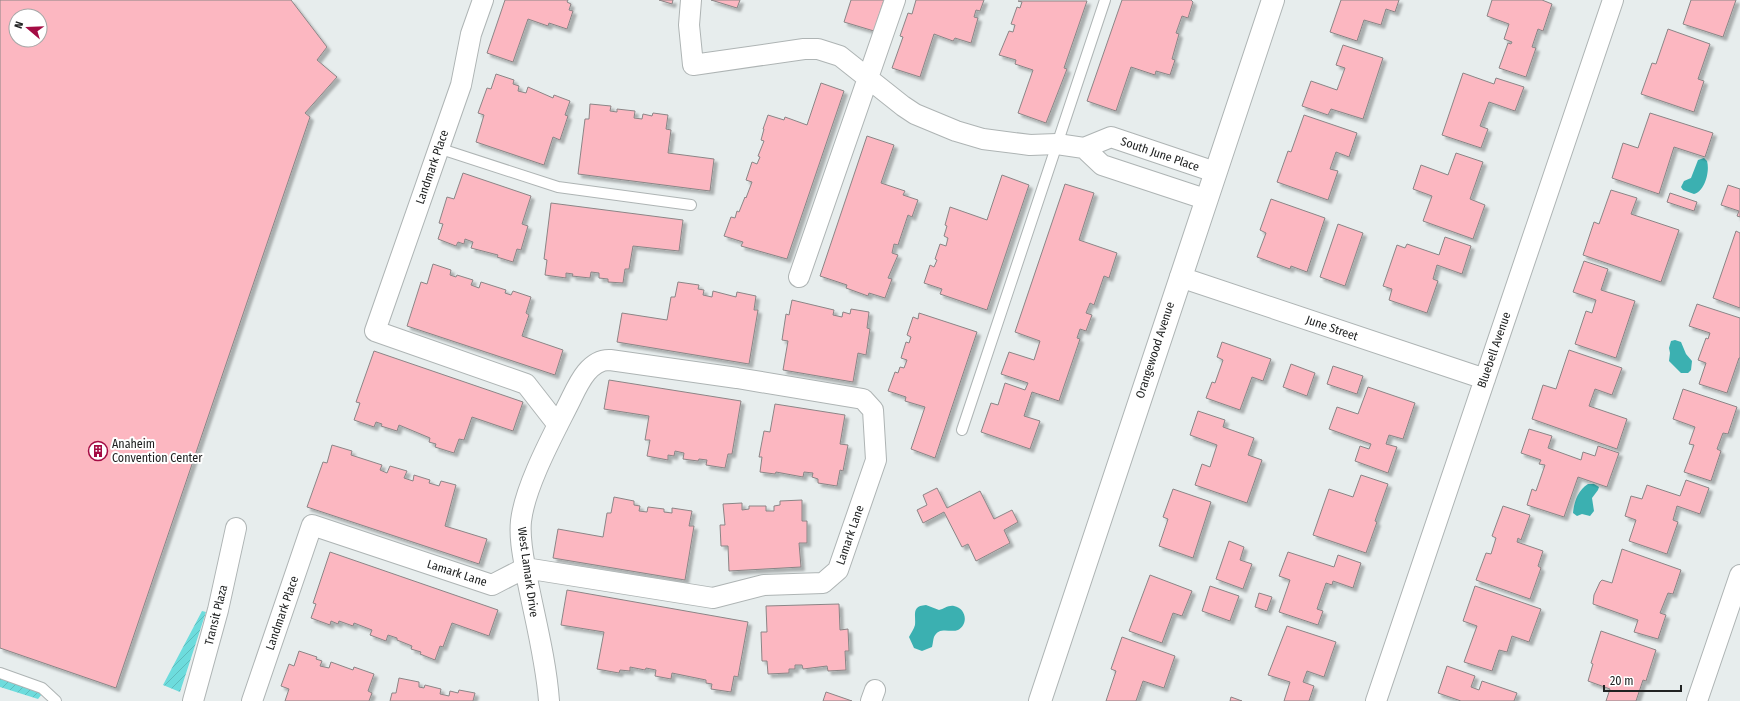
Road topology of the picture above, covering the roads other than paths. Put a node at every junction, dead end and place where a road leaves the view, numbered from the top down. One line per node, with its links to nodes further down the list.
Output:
1 (483, 0): 9 (street, Landmark Place)
2 (691, 0): 7 (street)
3 (895, 0): 7 (street)
4 (1105, 0): 8 (lane)
5 (1273, 0): 11 (main road, Orangewood Avenue)
6 (1613, 0): 16 (street, Bluebell Avenue)
7 (868, 78): 8 (street); 14 (street)
8 (1057, 144): 10 (street); 18 (lane)
9 (438, 148): 13 (lane); 17 (street, Landmark Place)
10 (1084, 148): 11 (street, South June Place); 12 (street)
11 (1215, 172): 12 (main road, Orangewood Avenue)
12 (1206, 199): 15 (main road, Orangewood Avenue)
13 (691, 205)
14 (800, 277)
15 (1180, 277): 16 (street, June Street); 28 (main road, Orangewood Avenue)
16 (1485, 379): 29 (street, Bluebell Avenue)
17 (558, 425): 21 (street, West Lamark Drive); 21 (street, Lamark Lane)
18 (962, 430)
19 (312, 525): 21 (street, Lamark Lane); 26 (street, Landmark Place)
20 (236, 528): 25 (street, Transit Plaza)
21 (525, 568): 27 (street, West Lamark Drive)
22 (1740, 575): 30 (street)
23 (0, 673): 24 (lane)
24 (56, 701)
25 (193, 701)
26 (252, 701)
27 (549, 701)
28 (1040, 701)
29 (1376, 701)
30 (1697, 701)

